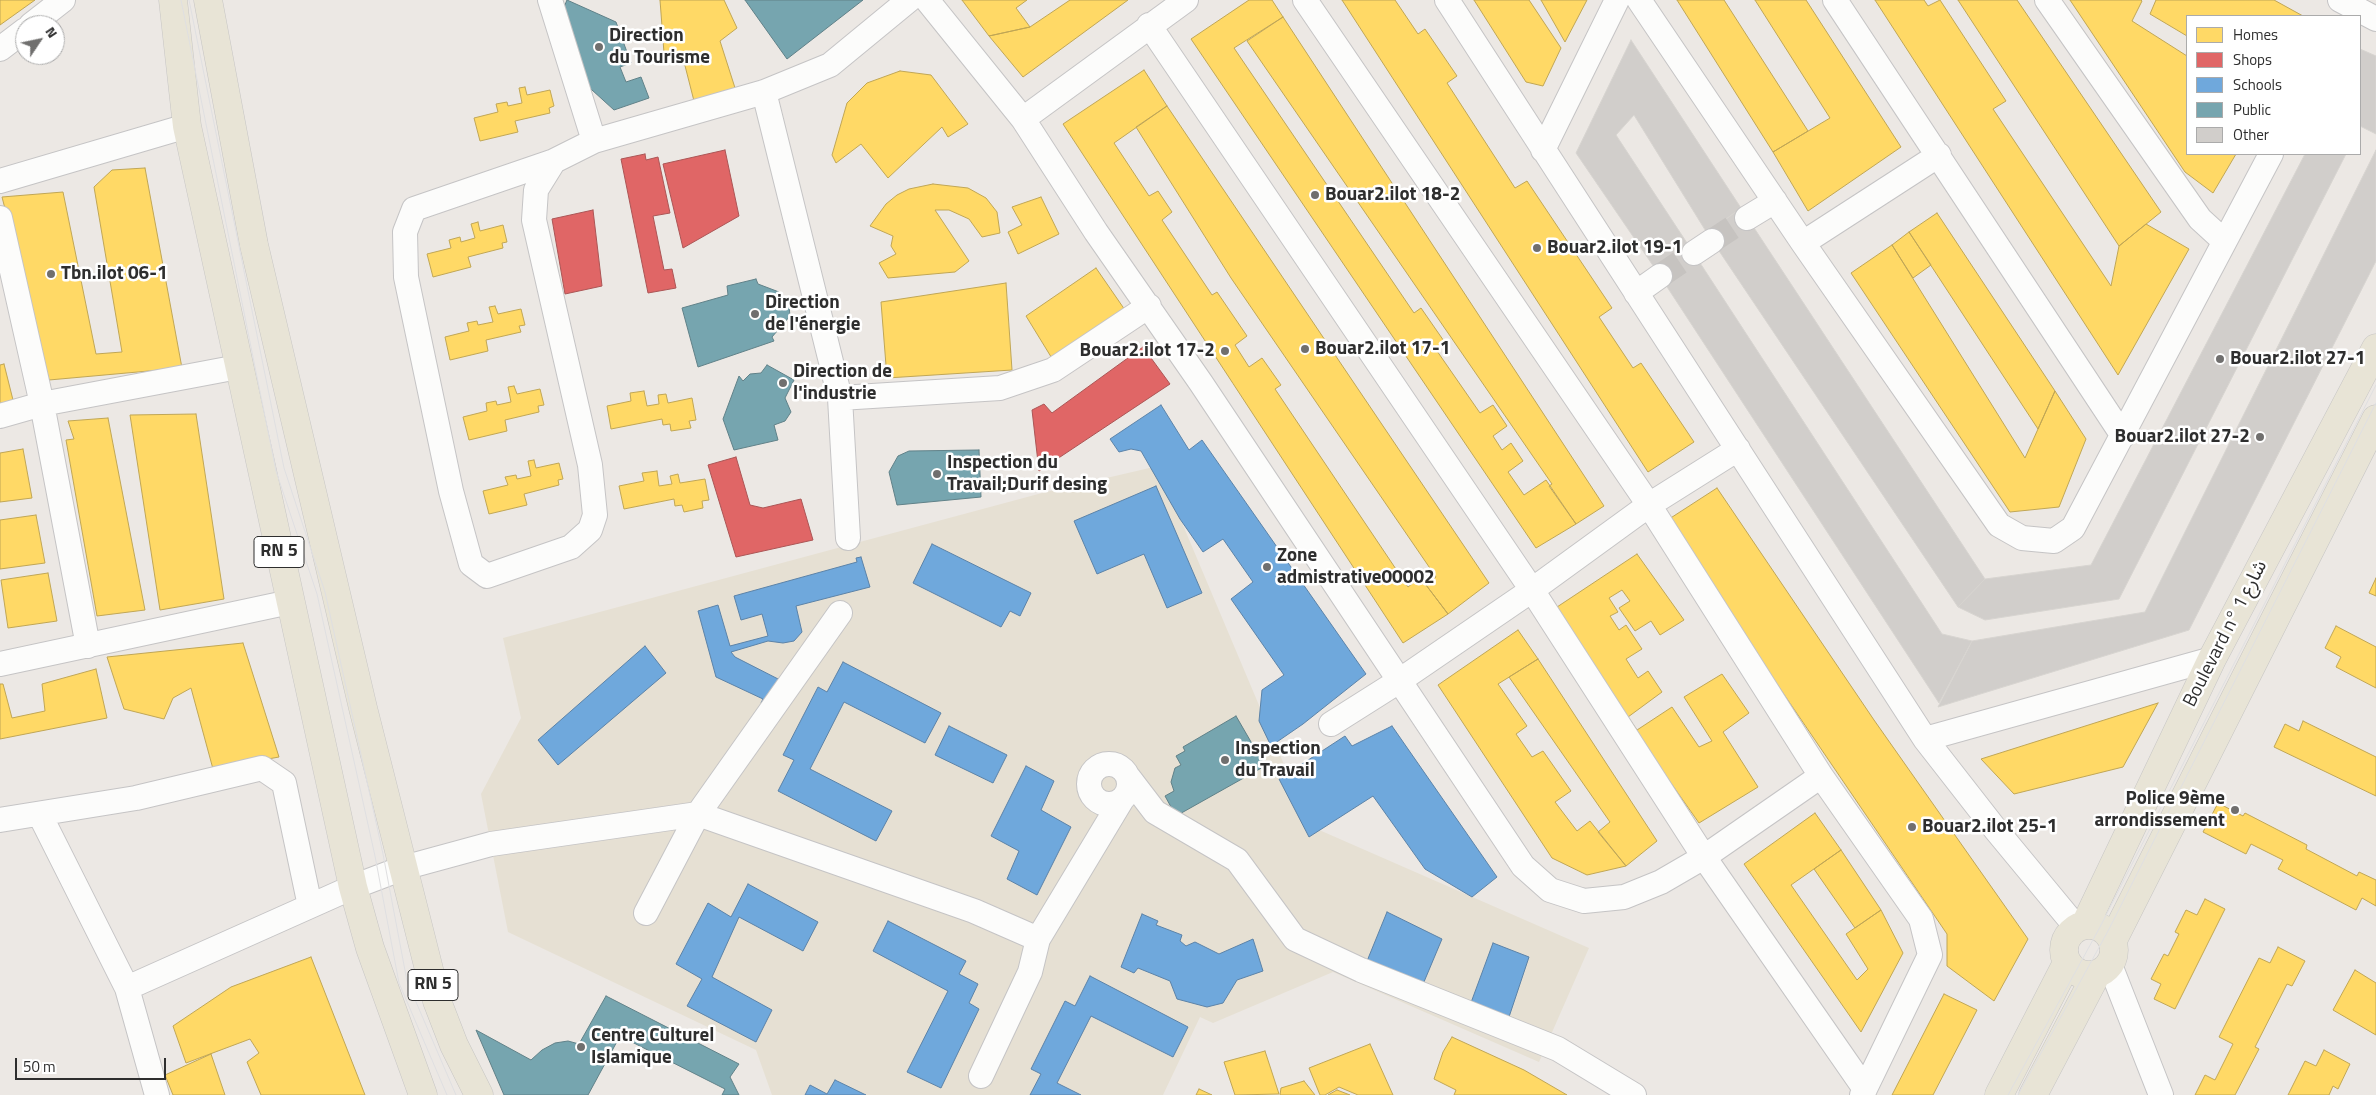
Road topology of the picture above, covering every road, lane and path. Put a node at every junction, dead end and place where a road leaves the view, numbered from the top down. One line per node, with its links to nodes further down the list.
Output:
1 (63, 0): 15 (street)
2 (173, 0): 22 (main road, RN 5)
3 (208, 0): 63 (main road, RN 5)
4 (550, 0): 23 (street)
5 (909, 0): 20 (street)
6 (927, 0): 21 (street)
7 (1186, 0): 17 (street)
8 (1305, 0): 45 (street)
9 (1447, 0): 24 (street)
10 (1617, 0): 24 (street)
11 (1639, 0): 29 (street)
12 (1835, 0): 25 (street)
13 (2047, 0): 32 (street)
14 (2346, 8): 16 (street)
15 (44, 15)
16 (2376, 19)
17 (1150, 25): 21 (street); 47 (street)
18 (15, 38): 19 (street)
19 (0, 49)
20 (764, 92): 23 (street); 39 (street)
21 (1023, 119): 36 (street)
22 (187, 126): 28 (street); 38 (main road, RN 5)
23 (594, 141): 27 (street)
24 (1544, 150): 35 (street)
25 (1939, 154): 33 (street); 43 (street)
26 (2270, 155): 32 (street)
27 (554, 161): 27 (street)
28 (0, 181)
29 (1775, 201): 31 (street); 33 (street)
30 (0, 218): 40 (street)
31 (1747, 218)
32 (2224, 241): 43 (street)
33 (1803, 243): 43 (street)
34 (1660, 276): 35 (street)
35 (1636, 293): 44 (street)
36 (1149, 306): 39 (street); 53 (street)
37 (2376, 348): 51 (main road, Boulevard n° شارع 1)
38 (238, 367): 40 (street); 48 (main road, RN 5)
39 (840, 398): 46 (street)
40 (42, 404): 41 (street); 50 (street)
41 (0, 416)
42 (2376, 419): 69 (main road, Boulevard n° شارع 1)
43 (2123, 436)
44 (1738, 449): 45 (street); 55 (street)
45 (1649, 505): 47 (street); 56 (street)
46 (848, 538)
47 (1532, 590): 53 (street); 62 (street)
48 (290, 602): 50 (street); 64 (main road, RN 5)
49 (840, 612): 59 (street)
50 (88, 646): 52 (street)
51 (2212, 659): 55 (street); 67 (main road, Boulevard n° شارع 1)
52 (0, 664)
53 (1399, 682): 54 (street); 62 (street)
54 (1331, 724)
55 (1926, 739): 67 (street)
56 (1821, 776): 62 (street); 73 (street)
57 (1129, 778): 58 (street); 58 (street); 77 (street)
58 (1121, 801): 68 (street)
59 (698, 814): 63 (street); 66 (street); 68 (street)
60 (40, 815): 61 (street); 65 (street); 71 (street)
61 (0, 820)
62 (1704, 857): 73 (street)
63 (403, 868): 64 (street); 76 (main road, RN 5)
64 (353, 887): 65 (street); 75 (main road, RN 5)
65 (310, 906): 71 (street)
66 (646, 913)
67 (2081, 927): 69 (main road); 70 (main road)
68 (1038, 939): 72 (street)
69 (2106, 960): 70 (main road); 79 (main road, Boulevard n° شارع 1); 80 (street)
70 (2067, 963): 78 (main road)
71 (127, 988): 74 (street)
72 (980, 1076)
73 (1864, 1092)
74 (157, 1095)
75 (424, 1095)
76 (478, 1095)
77 (1634, 1095)
78 (1999, 1095)
79 (2033, 1095)
80 (2162, 1095)

